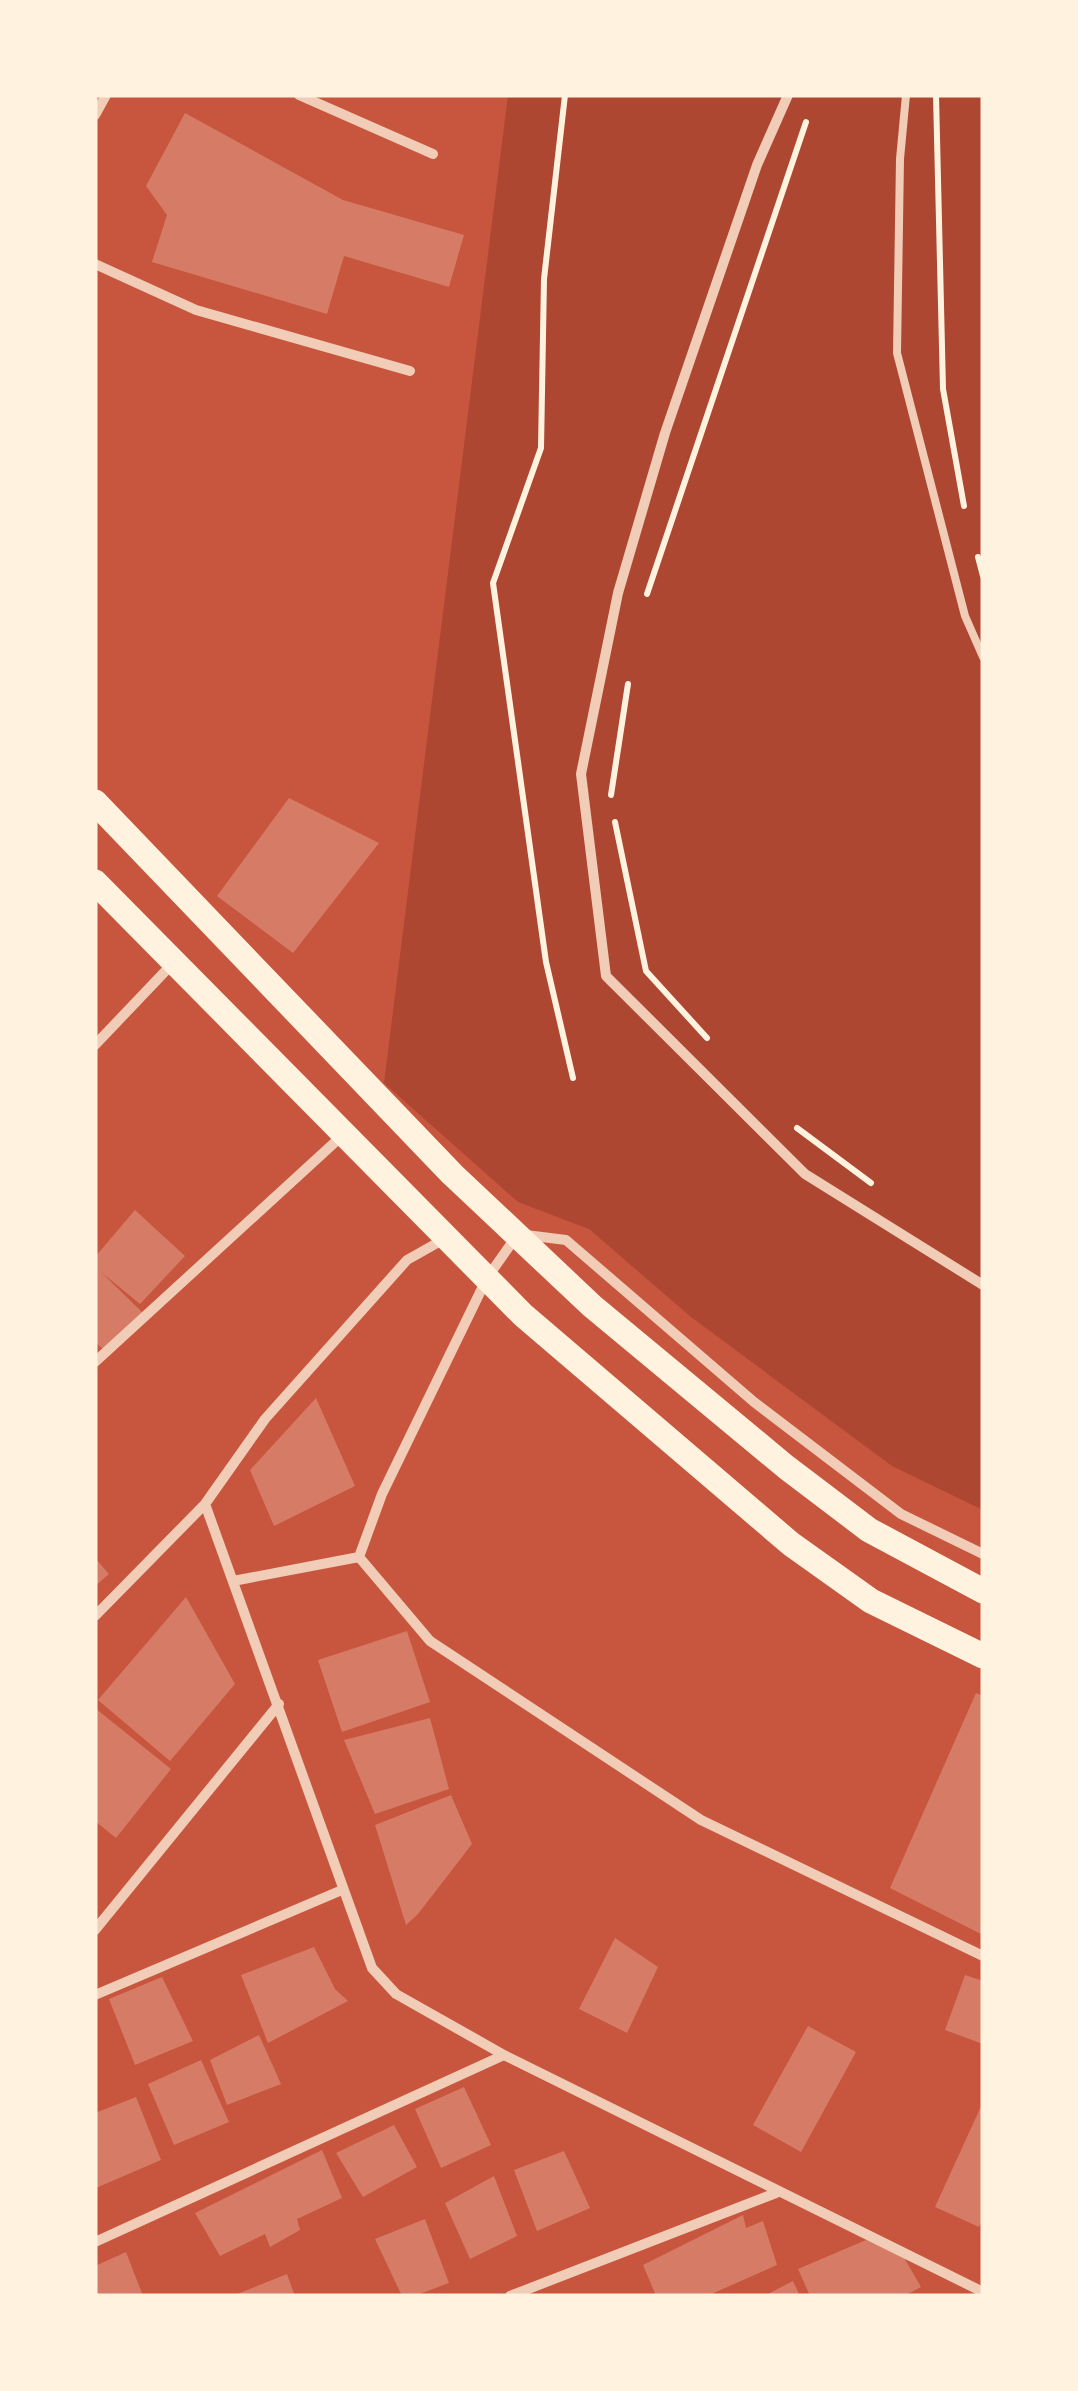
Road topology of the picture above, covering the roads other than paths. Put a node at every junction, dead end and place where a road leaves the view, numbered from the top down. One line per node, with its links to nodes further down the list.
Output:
1 (106, 95): 5 (street)
2 (299, 95): 6 (street)
3 (788, 95): 18 (street)
4 (906, 95): 9 (lane)
5 (95, 115)
6 (433, 154)
7 (95, 264): 8 (street)
8 (410, 372)
9 (983, 658)
10 (95, 802): 15 (main road)
11 (95, 882): 12 (main road)
12 (176, 961): 13 (street); 14 (main road)
13 (95, 1044)
14 (345, 1133): 16 (main road); 19 (street)
15 (518, 1234): 17 (street); 21 (street); 24 (main road)
16 (446, 1238): 17 (main road); 20 (street)
17 (486, 1278): 22 (street); 26 (main road)
18 (983, 1284)
19 (95, 1362)
20 (205, 1504): 23 (street); 25 (street)
21 (983, 1554)
22 (359, 1556): 23 (street); 30 (street)
23 (233, 1582): 27 (street)
24 (983, 1591)
25 (95, 1616)
26 (983, 1656)
27 (279, 1704): 28 (street); 29 (street)
28 (342, 1890): 31 (street); 32 (street)
29 (95, 1930)
30 (983, 1956)
31 (95, 1995)
32 (504, 2056): 33 (street); 34 (street)
33 (776, 2193): 35 (street); 36 (street)
34 (95, 2242)
35 (983, 2292)
36 (510, 2296)

